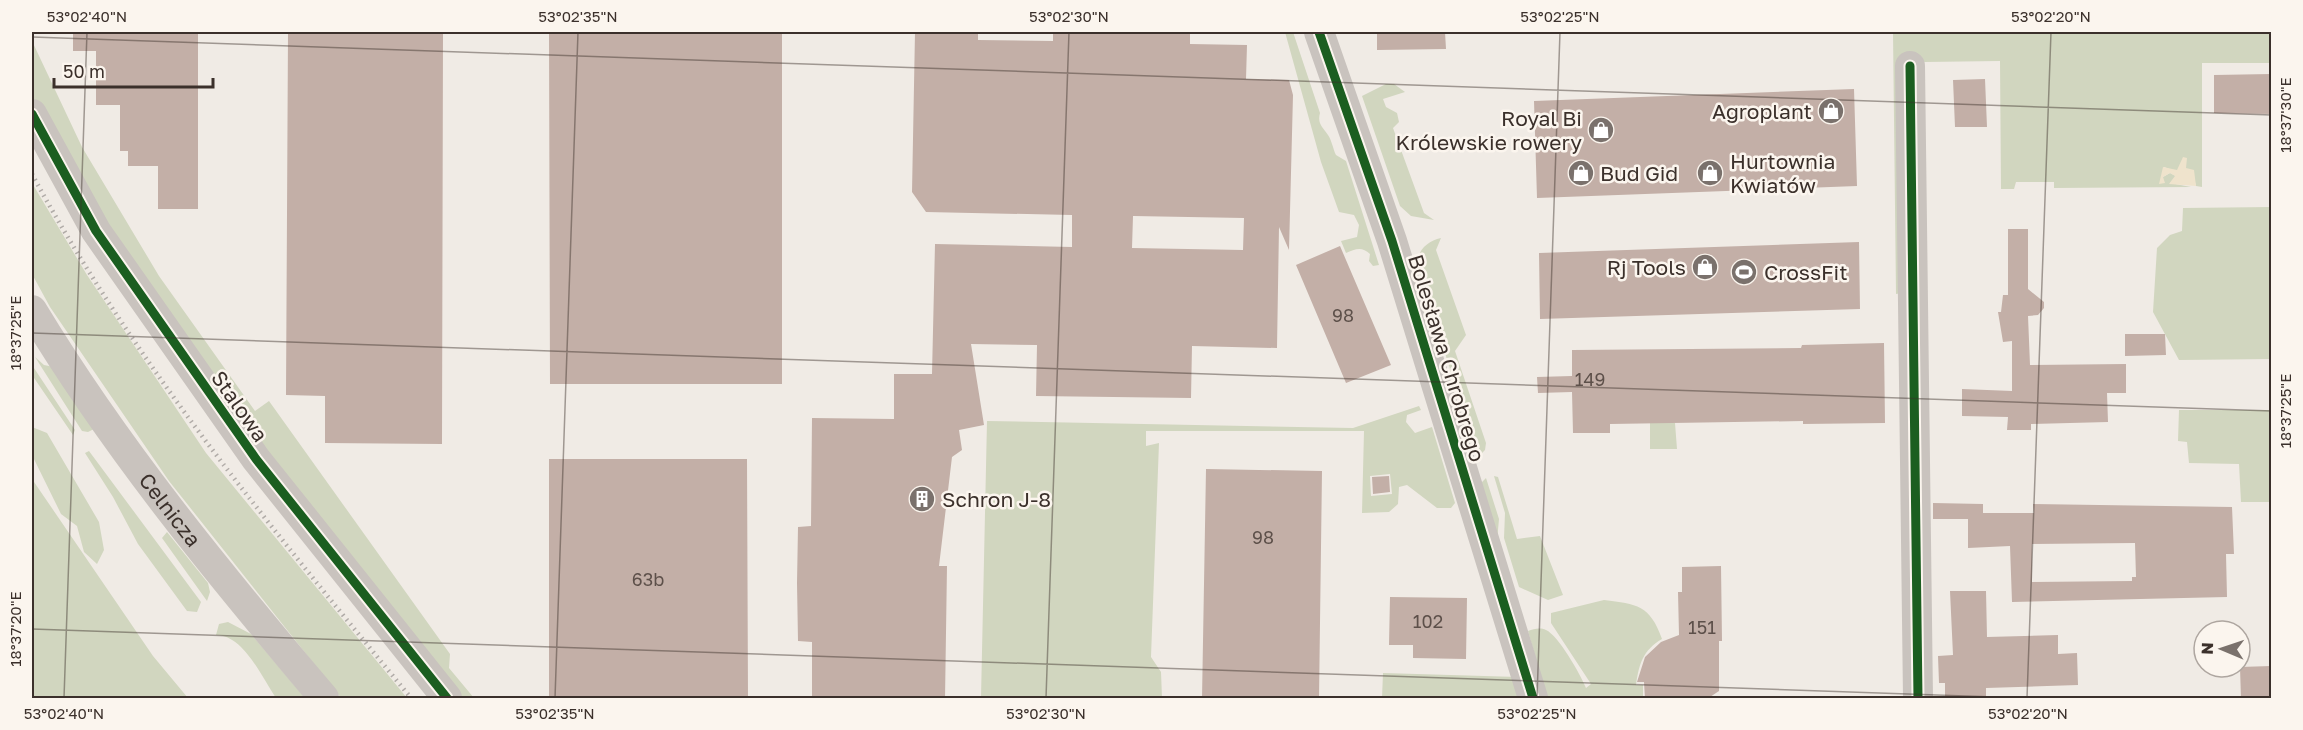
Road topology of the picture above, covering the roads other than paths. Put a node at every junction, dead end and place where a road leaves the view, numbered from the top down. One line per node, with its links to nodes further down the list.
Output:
1 (1319, 32): 7 (street, Bolesława Chrobrego)
2 (1910, 66): 8 (street)
3 (32, 114): 6 (street, Stalowa)
4 (32, 310): 5 (street, Celnicza)
5 (324, 699)
6 (447, 699)
7 (1533, 699)
8 (1918, 699)

